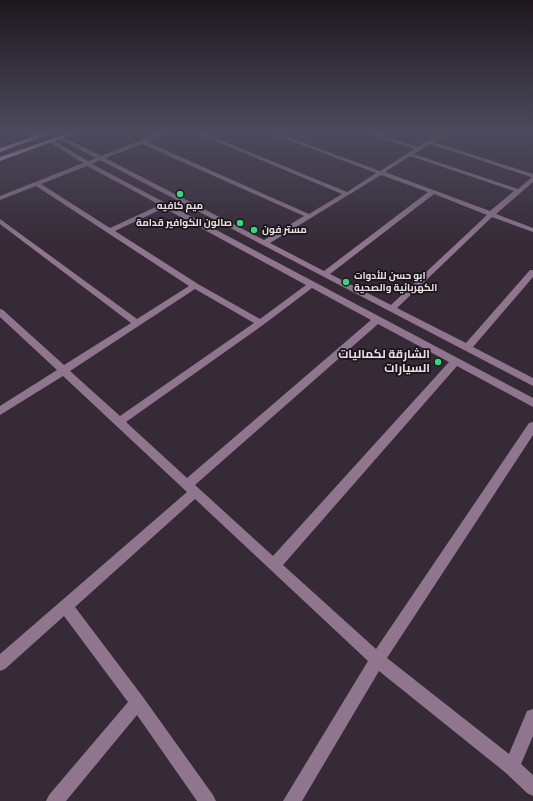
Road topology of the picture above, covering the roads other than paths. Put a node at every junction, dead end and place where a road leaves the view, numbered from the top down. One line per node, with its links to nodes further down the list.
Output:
1 (74, 169): 13 (street)
2 (98, 169): 19 (street)
3 (121, 169): 25 (street)
4 (205, 169): 21 (street)
5 (287, 169): 17 (street)
6 (372, 169): 10 (street)
7 (383, 169): 10 (street)
8 (455, 169): 15 (street)
9 (513, 169): 11 (street)
10 (379, 172): 16 (street); 17 (street)
11 (533, 176)
12 (533, 179): 14 (street)
13 (37, 184): 18 (street); 24 (street)
14 (530, 186): 15 (street)
15 (519, 191): 20 (street)
16 (433, 192): 20 (street); 27 (street)
17 (347, 194): 21 (street)
18 (0, 198)
19 (165, 205): 24 (street); 28 (street)
20 (490, 215): 23 (street); 30 (street)
21 (310, 216): 25 (street)
22 (0, 221): 33 (street)
23 (533, 230)
24 (109, 231): 29 (street)
25 (264, 243): 27 (street)
26 (533, 272): 35 (street)
27 (325, 274): 30 (street)
28 (312, 284): 32 (street); 34 (street)
29 (195, 286): 33 (street); 34 (street)
30 (391, 309): 35 (street)
31 (0, 312): 37 (street)
32 (378, 320): 36 (street); 43 (street)
33 (137, 323): 37 (street)
34 (260, 323): 41 (street)
35 (468, 348): 38 (street)
36 (456, 361): 39 (street); 44 (street)
37 (64, 370): 40 (street); 41 (street)
38 (533, 382)
39 (533, 403)
40 (0, 411)
41 (119, 422): 43 (street)
42 (533, 426): 46 (street)
43 (191, 488): 44 (street); 45 (street)
44 (274, 565): 46 (street)
45 (65, 606): 47 (street); 48 (street)
46 (377, 660): 50 (street); 54 (street)
47 (0, 664)
48 (138, 702): 52 (street); 53 (street)
49 (533, 718): 50 (street)
50 (512, 767): 51 (street)
51 (533, 787)
52 (55, 801)
53 (207, 801)
54 (292, 801)

